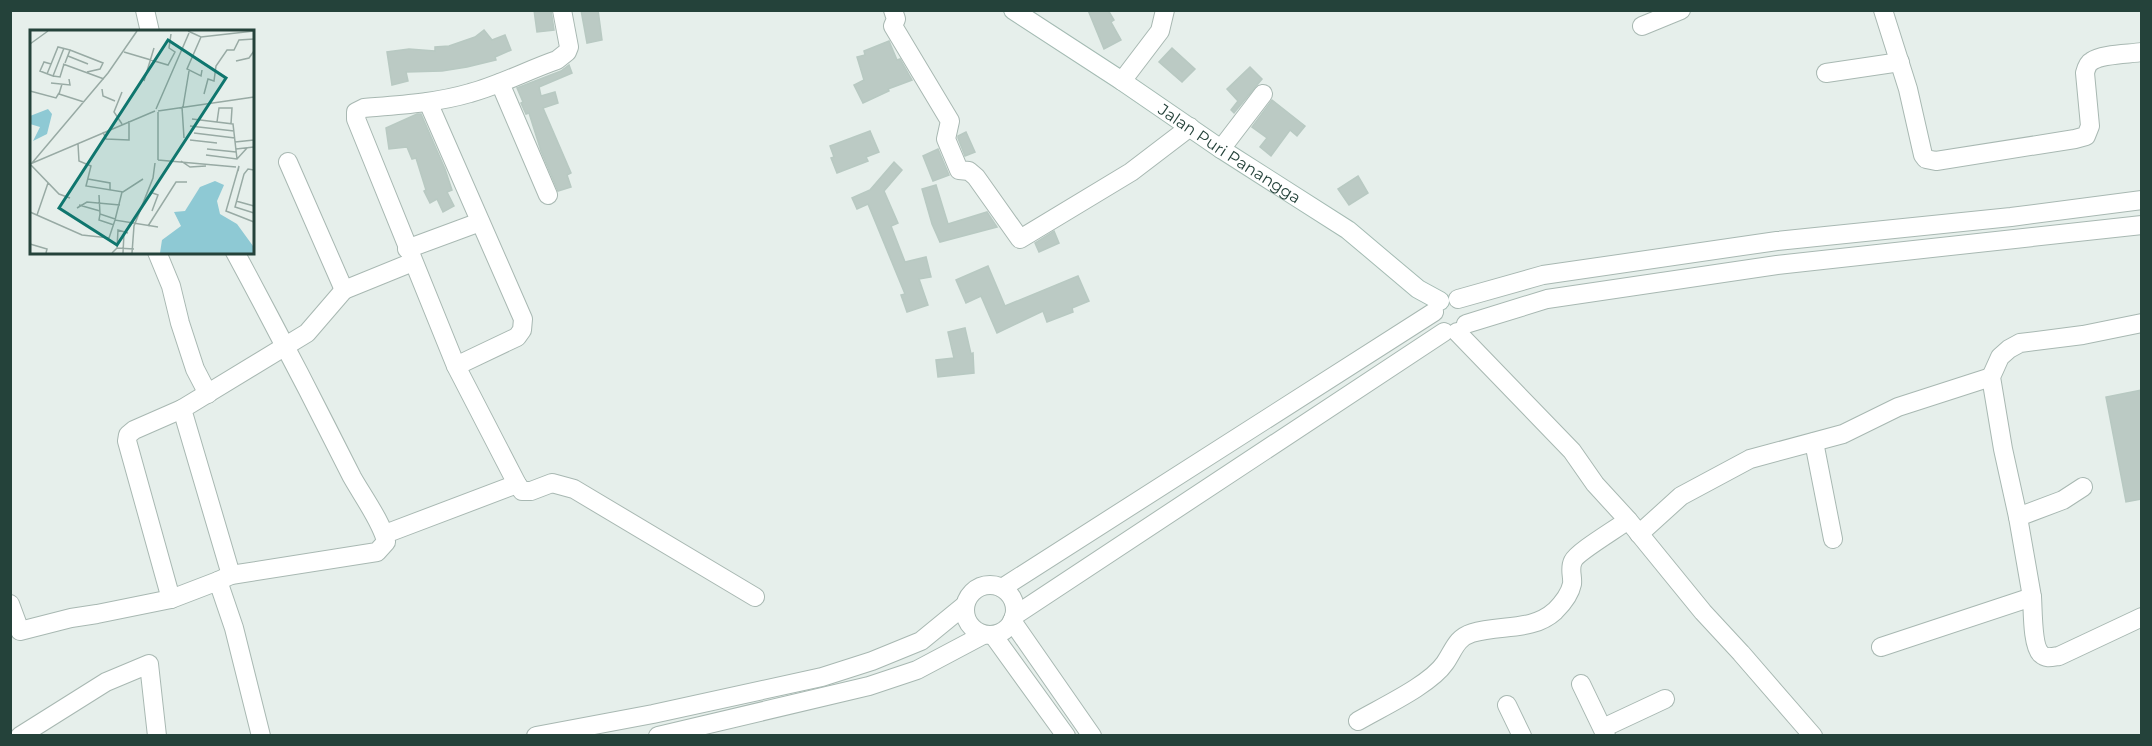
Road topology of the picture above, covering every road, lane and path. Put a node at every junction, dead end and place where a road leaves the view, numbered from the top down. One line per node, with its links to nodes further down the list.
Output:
1 (145, 10): 9 (street)
2 (562, 10): 14 (street)
3 (893, 10): 17 (street)
4 (1013, 10): 13 (street, Jalan Puri Panangga)
5 (1165, 10): 13 (street)
6 (1681, 10): 8 (street)
7 (1883, 10): 11 (street)
8 (1642, 26)
9 (150, 30)
10 (2142, 52): 11 (street)
11 (1900, 62): 12 (street)
12 (1826, 73)
13 (1122, 81): 17 (street, Jalan Puri Panangga)
14 (500, 83): 16 (street); 20 (street)
15 (1263, 94): 18 (street)
16 (428, 102): 23 (street); 29 (street)
17 (1190, 127): 18 (street, Jalan Puri Panangga)
18 (1221, 149): 33 (street, Jalan Puri Panangga)
19 (288, 162): 31 (street)
20 (548, 195)
21 (2142, 200): 22 (street)
22 (2011, 217): 25 (street); 26 (street)
23 (480, 222): 29 (street); 37 (street)
24 (2142, 225): 25 (street)
25 (2012, 238): 30 (street)
26 (1777, 241): 30 (street); 32 (street)
27 (158, 254): 39 (street)
28 (235, 254): 36 (street)
29 (410, 256): 31 (street); 37 (street)
30 (1777, 265): 35 (street)
31 (345, 290): 36 (street)
32 (1458, 299): 33 (street); 35 (street)
33 (1437, 306): 35 (street); 49 (street)
34 (2142, 323): 38 (street)
35 (1456, 329): 45 (street); 56 (street)
36 (286, 347): 39 (street); 46 (street)
37 (456, 366): 42 (street)
38 (1991, 377): 41 (street); 44 (street)
39 (208, 394): 40 (street)
40 (182, 409): 48 (street); 52 (street)
41 (1814, 442): 45 (street); 47 (street)
42 (517, 484): 46 (street); 50 (street)
43 (2083, 487): 44 (street)
44 (2018, 517): 51 (street)
45 (1634, 527): 63 (street); 73 (street)
46 (385, 534): 48 (street)
47 (1833, 539)
48 (225, 578): 52 (street); 67 (street)
49 (1002, 588): 54 (street); 56 (street)
50 (755, 597)
51 (2032, 597): 55 (street); 58 (street)
52 (171, 599): 53 (street)
53 (10, 604)
54 (965, 604): 57 (street); 62 (street)
55 (2142, 617)
56 (1013, 618): 57 (street); 71 (street)
57 (988, 635): 69 (street); 70 (street)
58 (1881, 647)
59 (1581, 684): 64 (street)
60 (1665, 699): 64 (street)
61 (1507, 705): 72 (street)
62 (653, 714): 68 (street); 69 (street)
63 (1358, 721)
64 (1605, 732)
65 (20, 735): 66 (street)
66 (157, 735)
67 (261, 735)
68 (536, 735)
69 (666, 735)
70 (1066, 735)
71 (1092, 735)
72 (1522, 735)
73 (1813, 735)

